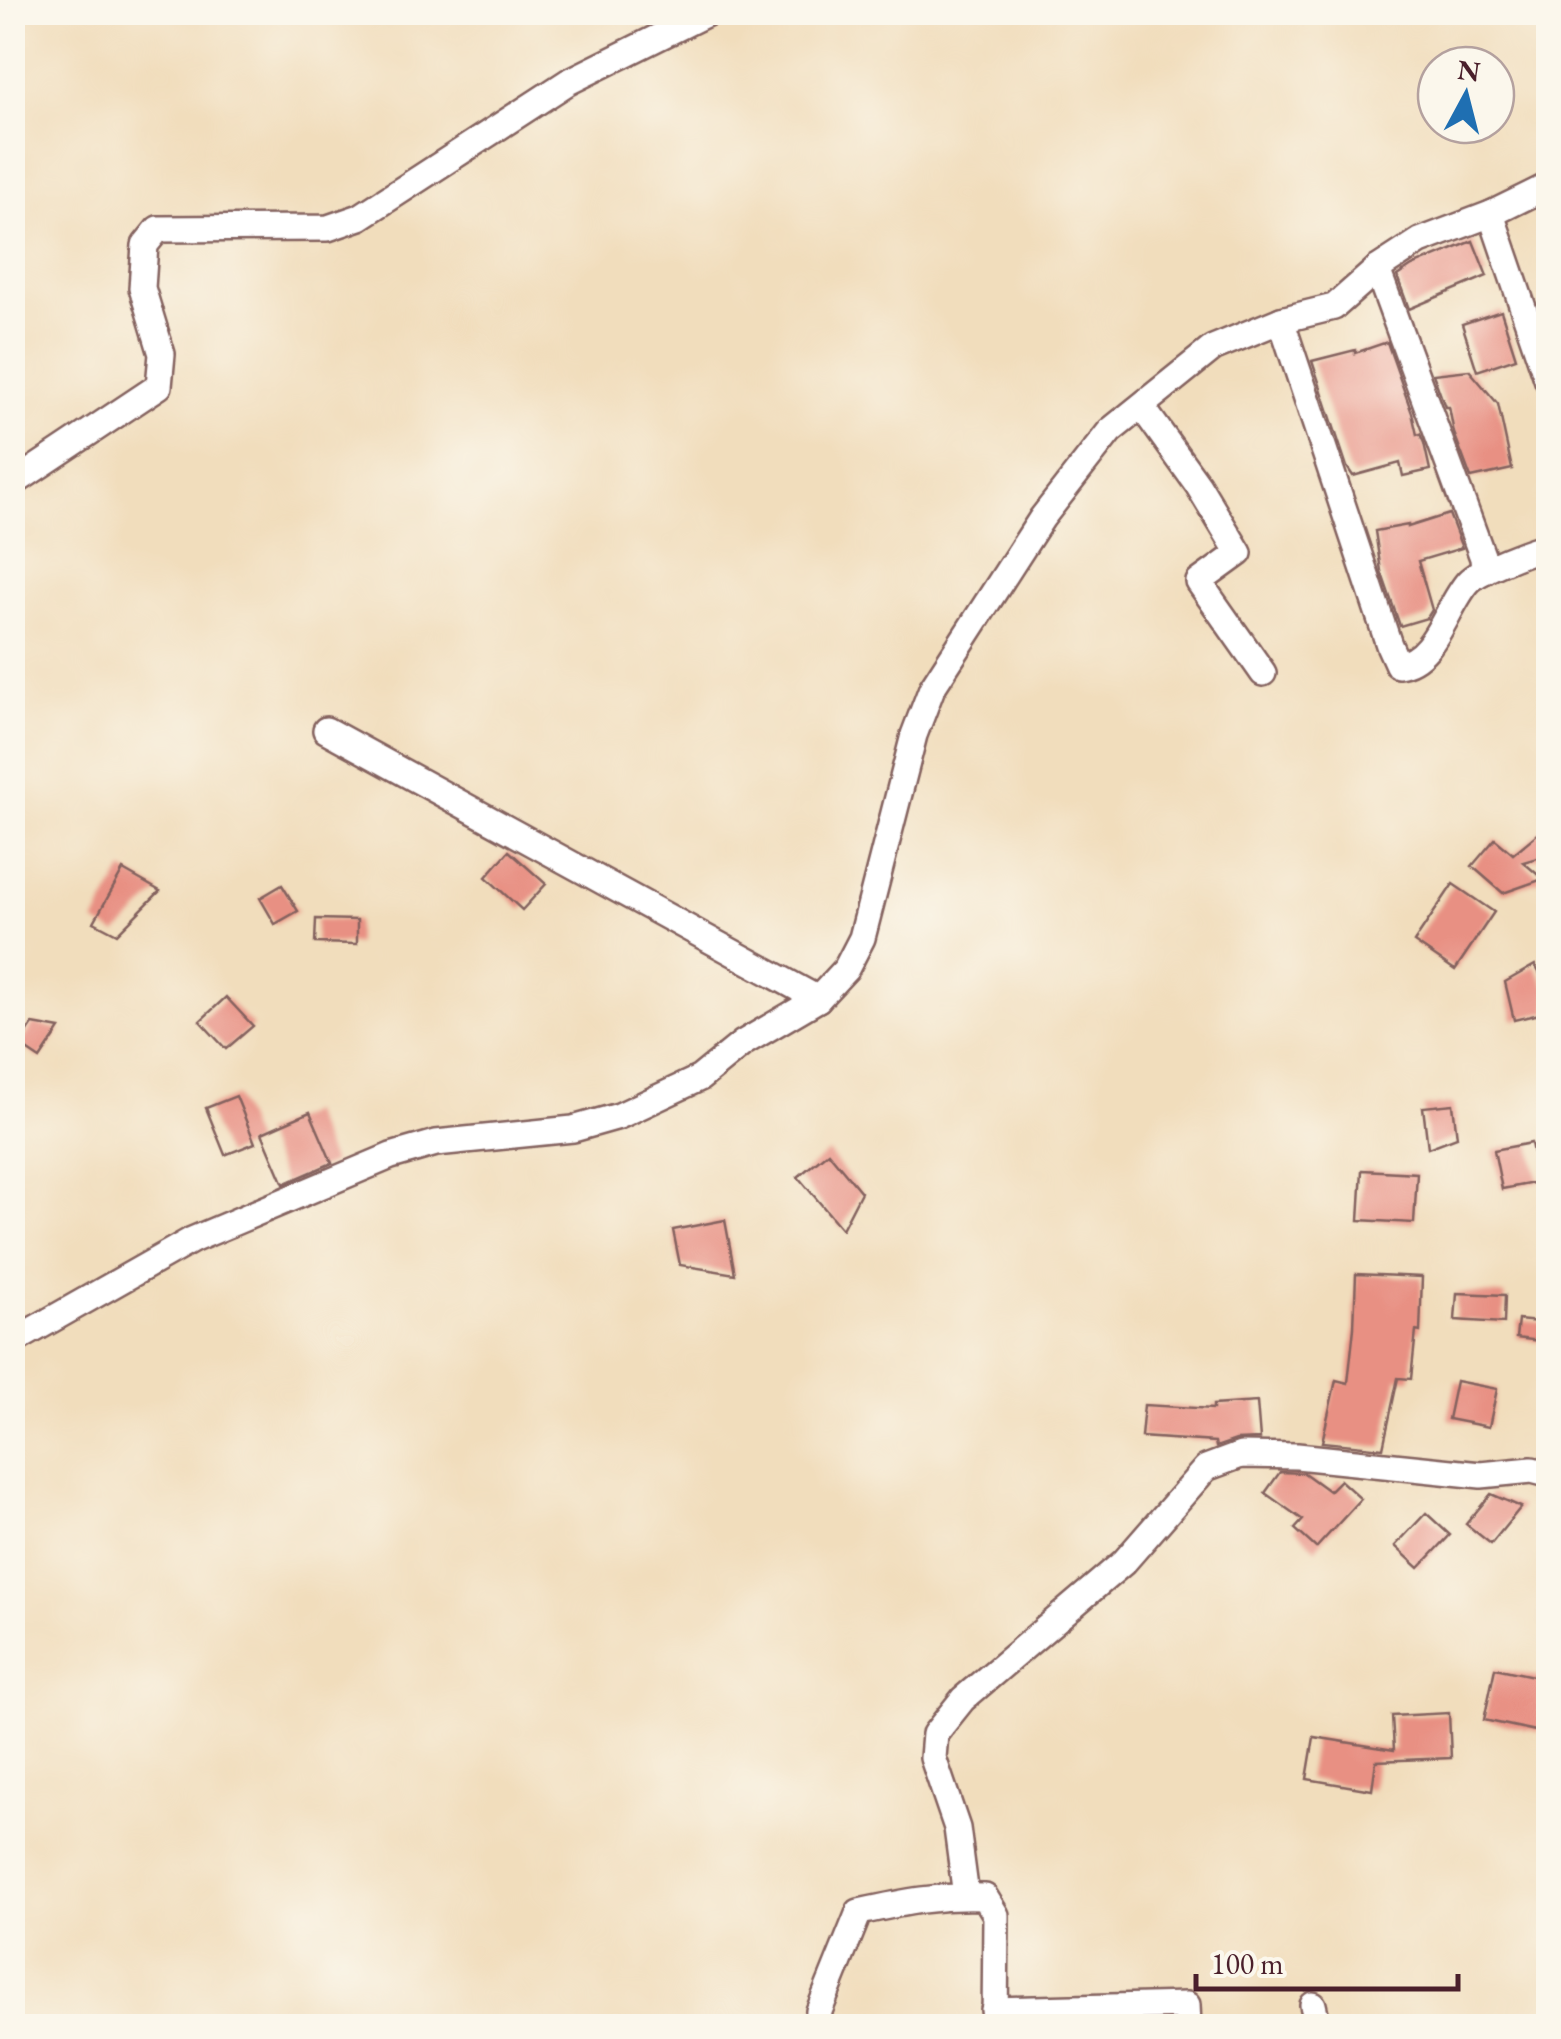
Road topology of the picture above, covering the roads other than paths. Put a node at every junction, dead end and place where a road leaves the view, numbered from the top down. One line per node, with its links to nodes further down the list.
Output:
1 (709, 12): 9 (street)
2 (1548, 186): 3 (street)
3 (1491, 214): 4 (street); 6 (street)
4 (1377, 268): 5 (street); 11 (street)
5 (1282, 320): 8 (street); 11 (street)
6 (1541, 337): 7 (street)
7 (1548, 381)
8 (1142, 407): 12 (street); 14 (street)
9 (12, 484)
10 (1548, 546): 11 (street)
11 (1484, 571)
12 (1262, 673)
13 (326, 730): 14 (street)
14 (818, 999): 15 (street)
15 (12, 1342)
16 (1548, 1474): 17 (street)
17 (966, 1896): 18 (street); 19 (street)
18 (995, 2018): 20 (street)
19 (818, 2026)
20 (1188, 2026)

